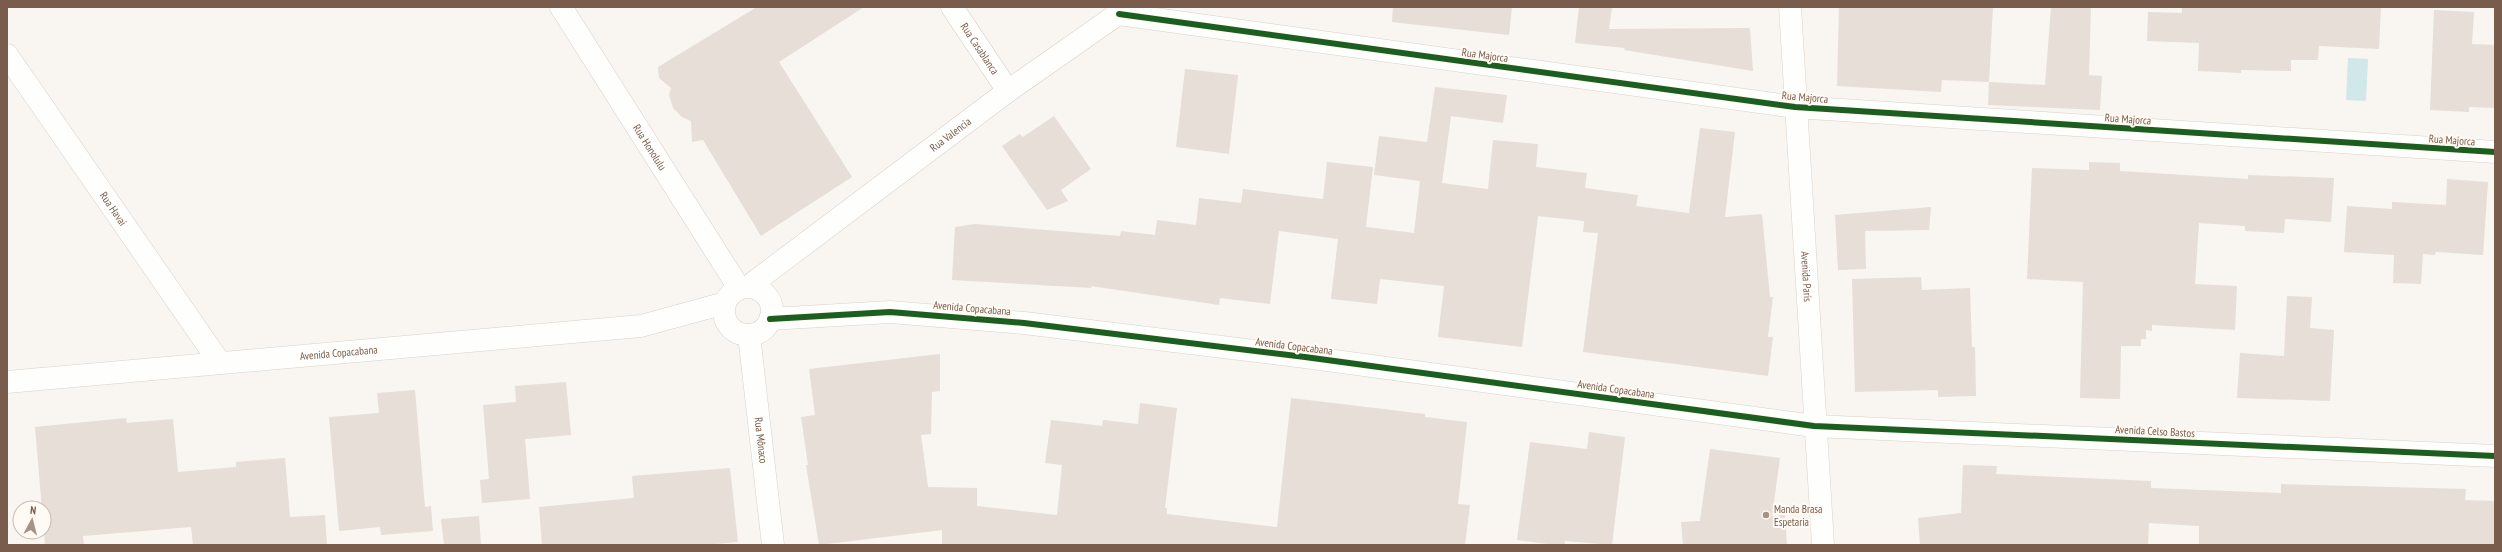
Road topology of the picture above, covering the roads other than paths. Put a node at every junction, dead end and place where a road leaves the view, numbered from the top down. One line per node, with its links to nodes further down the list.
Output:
1 (561, 7): 9 (street, Rua Honolulu)
2 (952, 7): 6 (street, Rua Casablanca)
3 (1790, 7): 7 (street, Avenida Paris)
4 (1124, 11): 6 (street, Rua Valencia); 7 (street, Rua Majorca)
5 (7, 55): 13 (street, Rua Havai)
6 (1008, 91): 9 (street, Rua Valencia)
7 (1795, 107): 8 (street, Rua Majorca); 15 (street, Avenida Paris)
8 (2495, 152)
9 (753, 299): 10 (street, Avenida Copacabana); 11 (street); 12 (street, Rua Valencia); 15 (street, Avenida Copacabana)
10 (669, 318): 11 (street, Avenida Copacabana); 13 (street, Avenida Copacabana)
11 (728, 326): 12 (street, Avenida Copacabana)
12 (749, 335): 17 (street, Rua Mônaco)
13 (220, 363): 14 (street, Avenida Copacabana)
14 (7, 382)
15 (1814, 426): 16 (street, Avenida Celso Bastos); 18 (street, Avenida Paris)
16 (2495, 456)
17 (773, 545)
18 (1823, 545)

